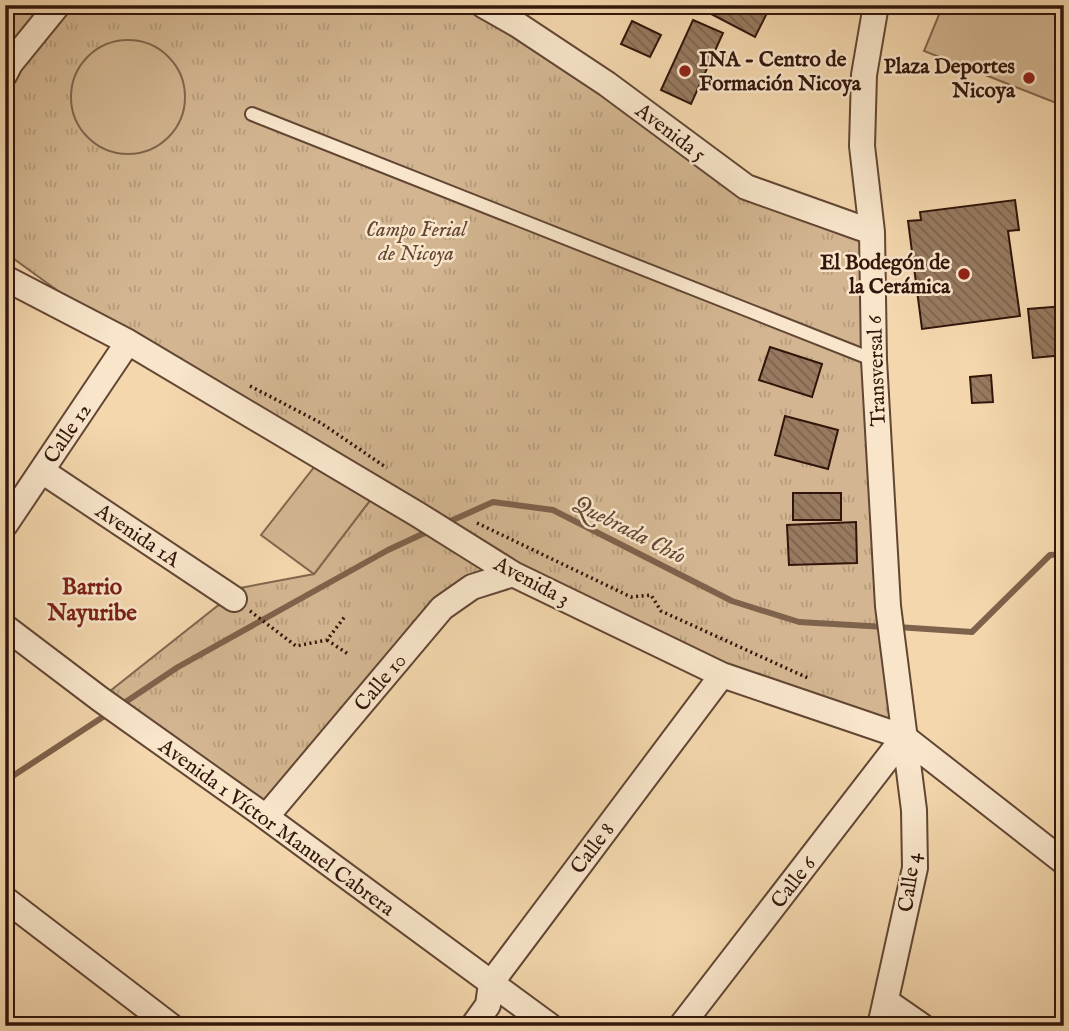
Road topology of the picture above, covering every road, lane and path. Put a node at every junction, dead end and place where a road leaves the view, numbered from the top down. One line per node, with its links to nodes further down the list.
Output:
1 (58, 5): 4 (street)
2 (483, 5): 6 (street, Avenida 5)
3 (876, 5): 6 (street, Transversal 6)
4 (5, 74)
5 (252, 114): 9 (lane)
6 (872, 232): 9 (street, Transversal 6)
7 (5, 278): 8 (street, Avenida 3)
8 (128, 342): 11 (street, Calle 12); 15 (street, Avenida 3)
9 (874, 360): 23 (street, Transversal 6)
10 (247, 384): 12 (path)
11 (42, 471): 14 (street, Calle 12); 16 (street, Avenida 1A)
12 (397, 474)
13 (476, 522): 22 (path)
14 (5, 525)
15 (513, 574): 21 (street, Avenida 3); 24 (street, Calle 10)
16 (234, 599): 19 (path)
17 (346, 615): 19 (path)
18 (5, 627): 24 (street, Avenida 1 Víctor Manuel Cabrera)
19 (327, 640): 20 (path)
20 (348, 654)
21 (722, 675): 23 (street, Avenida 3); 27 (street, Calle 8)
22 (820, 683)
23 (904, 737): 25 (street, Avenida 3); 28 (street, Calle 4); 32 (street, Calle 6)
24 (266, 817): 27 (street, Avenida 1 Víctor Manuel Cabrera)
25 (1058, 851)
26 (5, 899): 29 (street)
27 (491, 983): 30 (street, Calle 8); 31 (street, Avenida 1 Víctor Manuel Cabrera)
28 (886, 1000): 33 (street, Calle 4); 34 (street)
29 (172, 1026)
30 (473, 1026)
31 (550, 1026)
32 (681, 1026)
33 (880, 1026)
34 (922, 1026)

